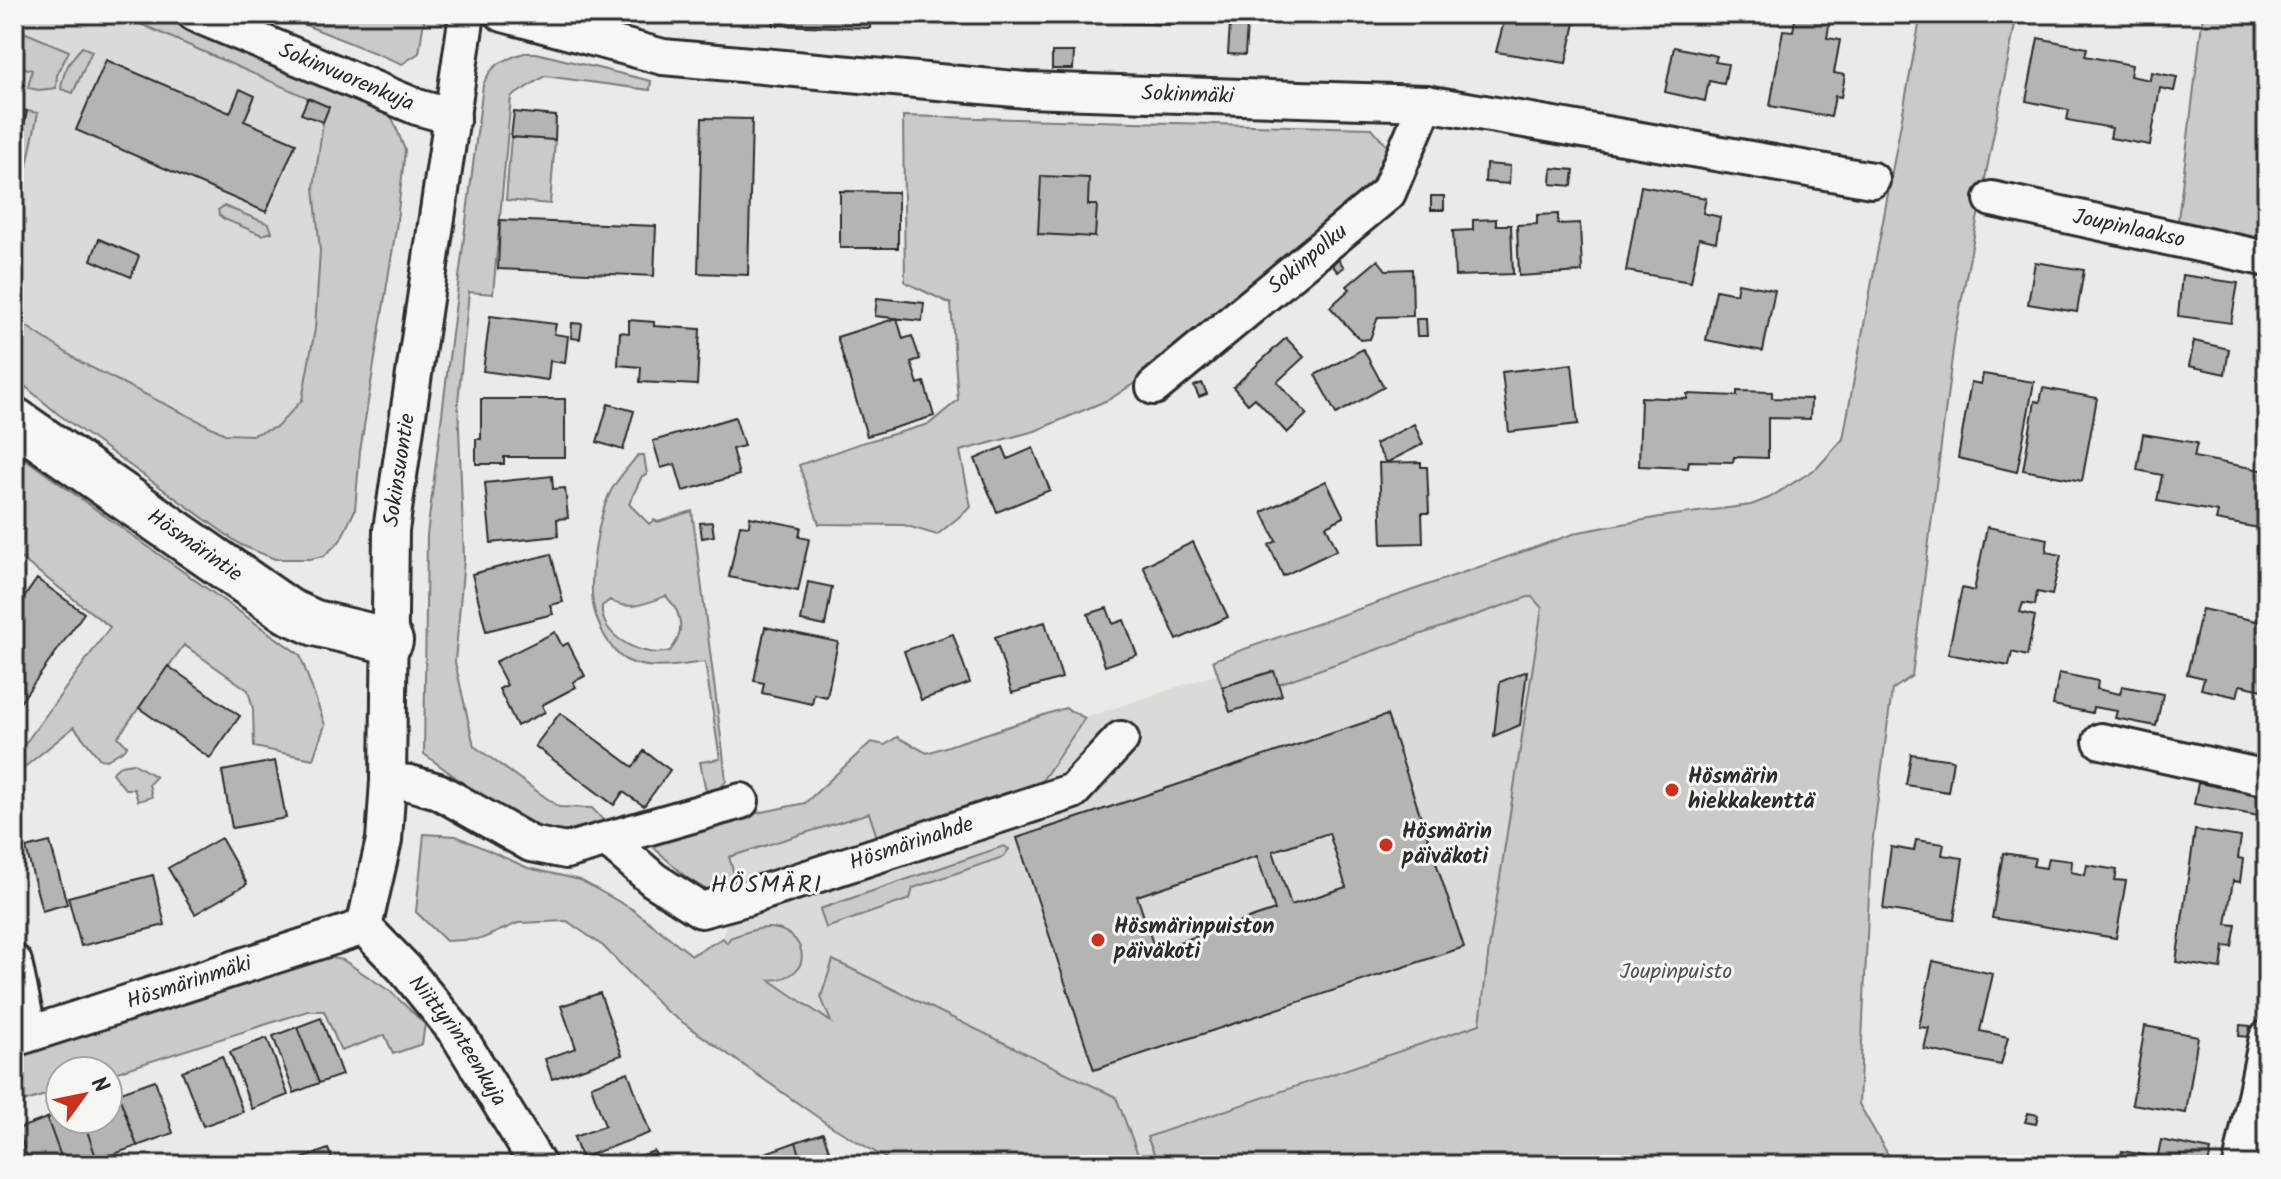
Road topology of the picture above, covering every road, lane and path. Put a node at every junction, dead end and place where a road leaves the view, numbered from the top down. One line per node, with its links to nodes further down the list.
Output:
1 (195, 14): 5 (street, Sokinvuorenkuja)
2 (467, 14): 5 (street, Sokinsuontie)
3 (503, 14): 4 (street, Sokinmäki)
4 (1426, 103): 6 (street, Sokinmäki); 9 (street, Sokinpolku)
5 (453, 117): 11 (street, Sokinsuontie)
6 (1872, 180)
7 (1992, 199): 8 (street, Joupinlaakso)
8 (2267, 259)
9 (1154, 387)
10 (14, 420): 11 (street, Hösmärintie)
11 (390, 641): 15 (street, Sokinsuontie)
12 (1121, 739): 17 (street, Hösmärinahde)
13 (2101, 741): 14 (street)
14 (2267, 778)
15 (388, 781): 17 (street); 18 (street, Sokinsuontie)
16 (741, 801): 17 (street)
17 (609, 841)
18 (364, 927): 20 (street, Hösmärinmäki); 22 (street, Niittyrinteenkuja)
19 (14, 962): 20 (street)
20 (22, 1036)
21 (2267, 1038): 23 (street)
22 (538, 1165)
23 (2241, 1165)

